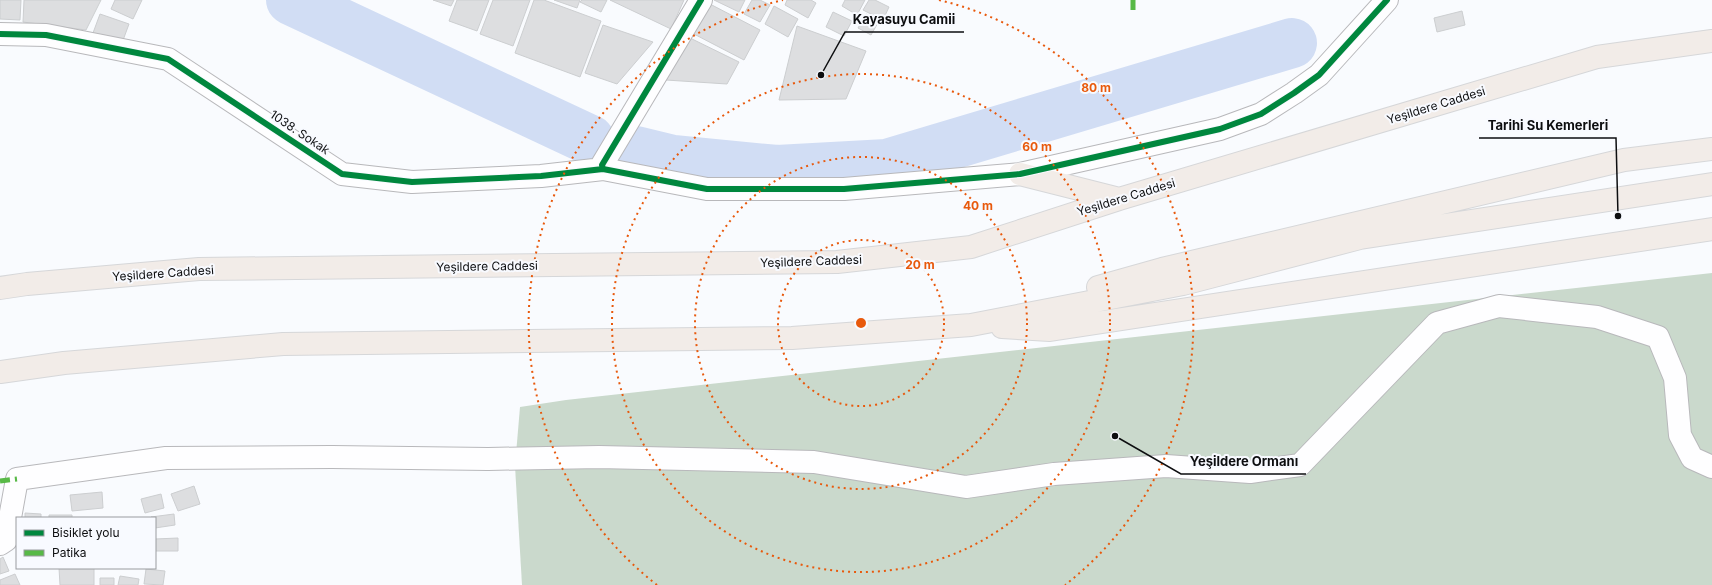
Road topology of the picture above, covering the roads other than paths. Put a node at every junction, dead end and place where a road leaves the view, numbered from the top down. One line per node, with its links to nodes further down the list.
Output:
1 (701, 0): 6 (street)
2 (1387, 0): 7 (street, 1038. Sokak)
3 (0, 34): 6 (street, 1038. Sokak)
4 (1712, 41): 9 (highway, Yeşildere Caddesi)
5 (1712, 149): 12 (highway)
6 (603, 169): 7 (street, 1038. Sokak)
7 (1020, 174): 9 (highway)
8 (1712, 184): 12 (highway)
9 (1119, 199): 11 (highway, Yeşildere Caddesi)
10 (1712, 229): 12 (highway)
11 (0, 288)
12 (971, 325): 13 (highway)
13 (0, 372)
14 (1712, 467): 15 (street)
15 (0, 544)

